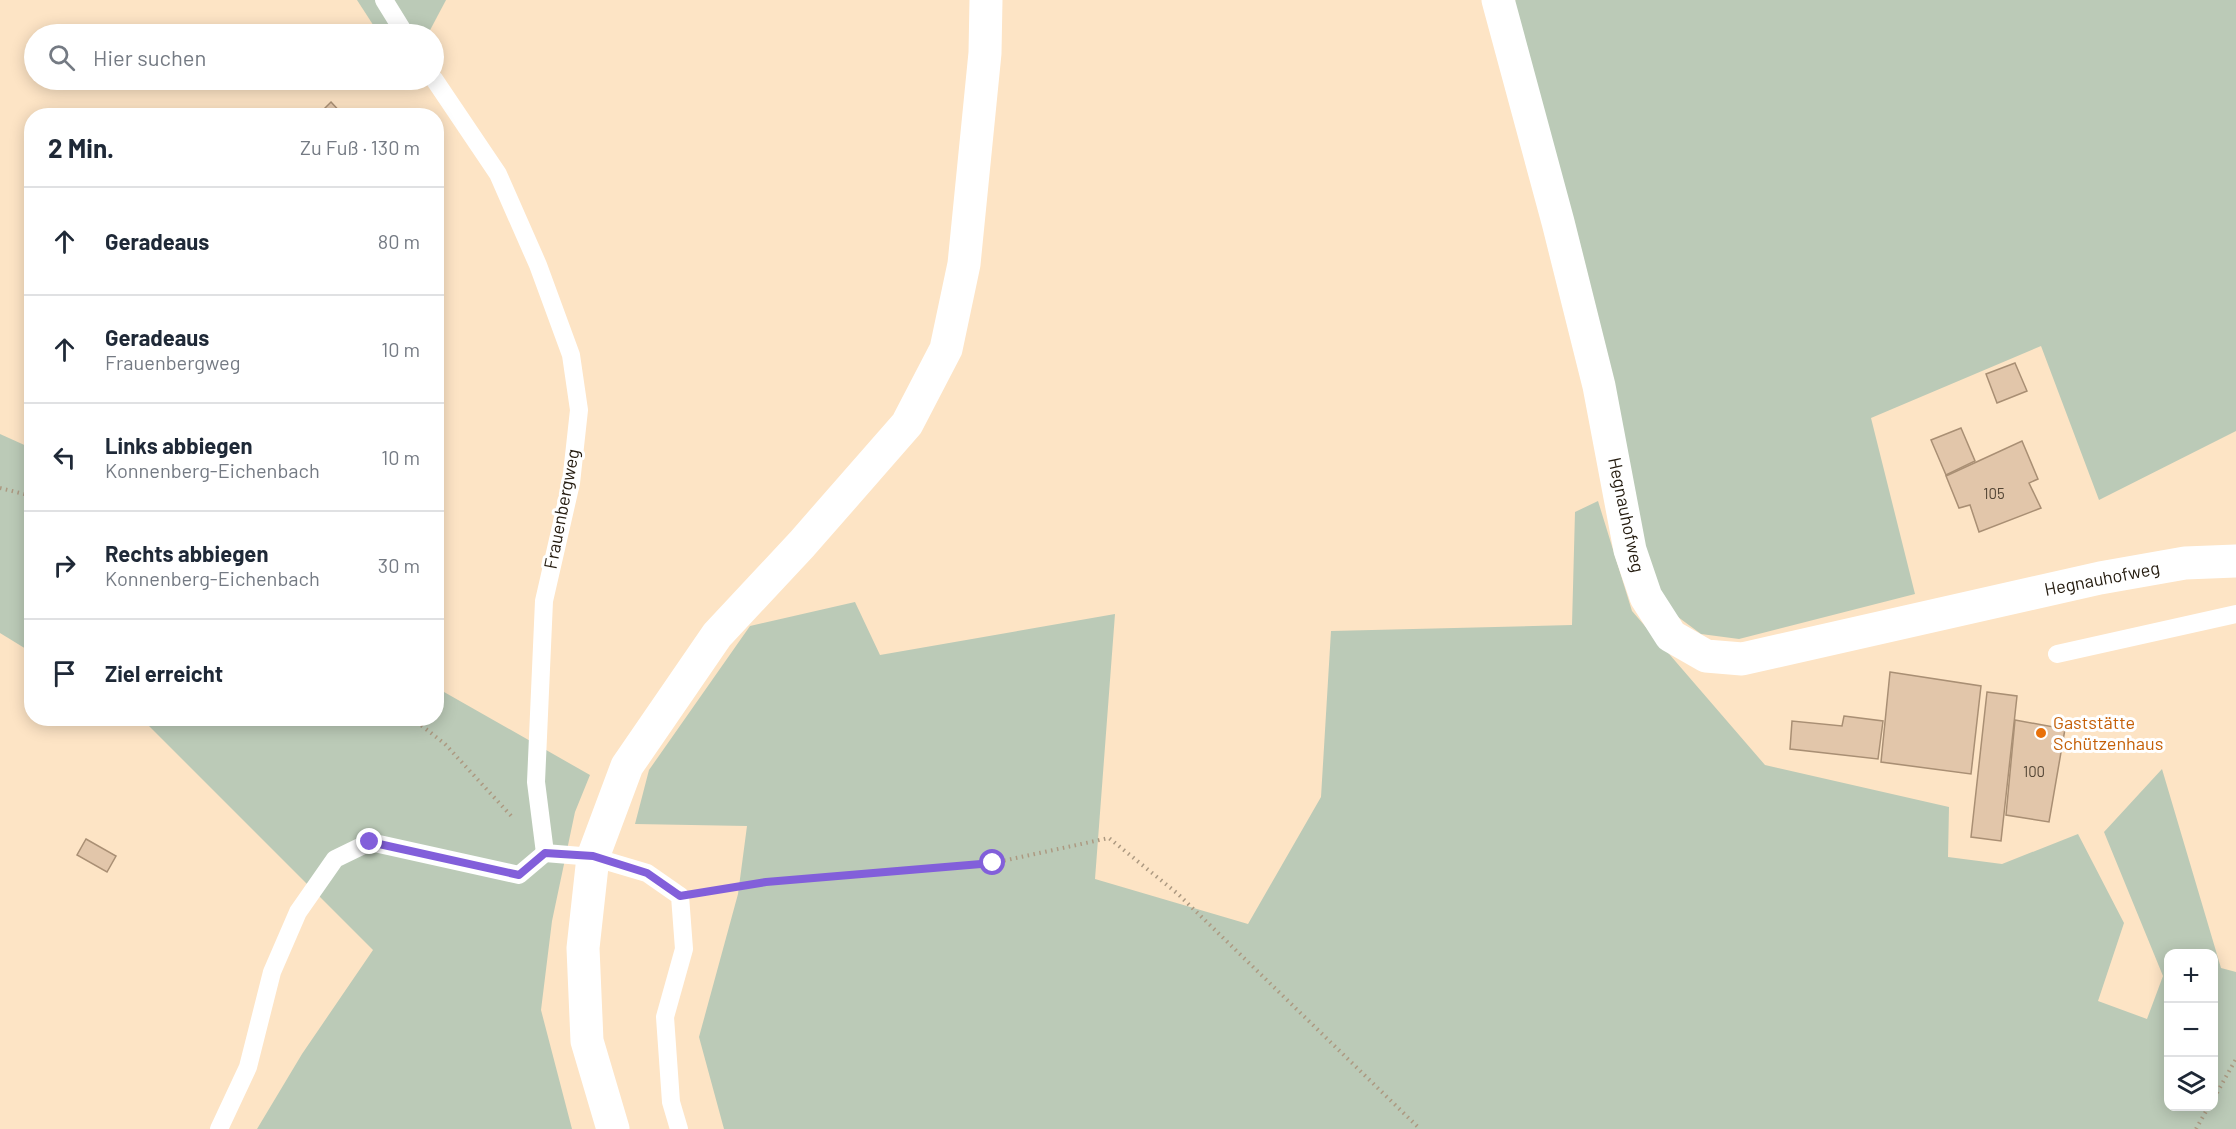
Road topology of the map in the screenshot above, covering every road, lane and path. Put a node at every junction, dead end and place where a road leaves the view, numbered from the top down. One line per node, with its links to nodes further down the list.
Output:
1 (384, 0): 4 (lane)
2 (986, 0): 13 (main road)
3 (1498, 0): 8 (main road, Hegnauhofweg)
4 (399, 24)
5 (441, 90): 12 (lane, Frauenbergweg)
6 (0, 488): 7 (path)
7 (24, 494)
8 (2236, 561)
9 (2236, 614): 10 (lane)
10 (2056, 654)
11 (422, 726): 12 (path)
12 (545, 853): 13 (lane); 18 (lane)
13 (593, 856): 14 (lane); 19 (main road)
14 (680, 896): 20 (lane); 21 (path)
15 (2236, 1059): 16 (path)
16 (2218, 1091)
17 (2207, 1111): 22 (path)
18 (219, 1129)
19 (613, 1129)
20 (680, 1129)
21 (1420, 1129)
22 (2196, 1129)

